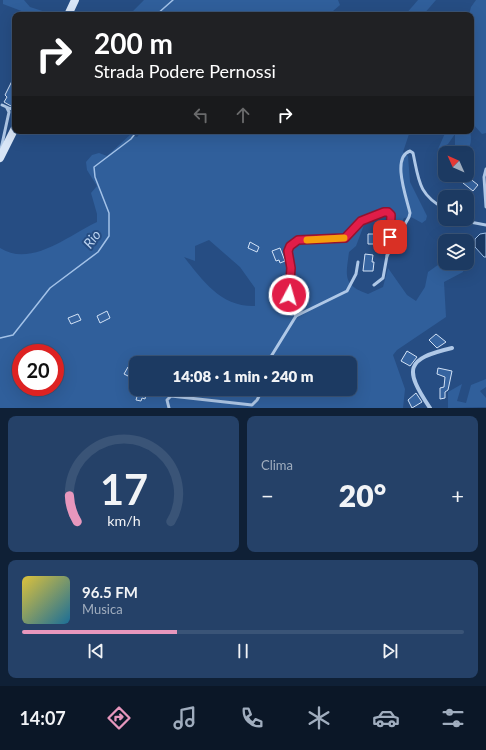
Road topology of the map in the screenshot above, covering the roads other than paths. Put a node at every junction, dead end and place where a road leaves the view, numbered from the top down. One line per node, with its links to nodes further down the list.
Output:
1 (75, 0): 2 (main road)
2 (69, 12)
3 (2, 105): 4 (lane)
4 (7, 108): 5 (lane); 7 (lane)
5 (12, 108)
6 (12, 134): 8 (main road)
7 (0, 154)
8 (0, 158)
9 (486, 169): 11 (lane)
10 (438, 204): 14 (lane)
11 (486, 207)
12 (474, 223): 13 (lane)
13 (486, 225)
14 (387, 256): 16 (lane); 17 (lane)
15 (358, 262): 17 (lane)
16 (374, 285)
17 (296, 316): 19 (lane)
18 (452, 348): 24 (street)
19 (271, 356)
20 (171, 396): 23 (lane)
21 (171, 396): 22 (lane)
22 (259, 396)
23 (169, 408)
24 (430, 408)

